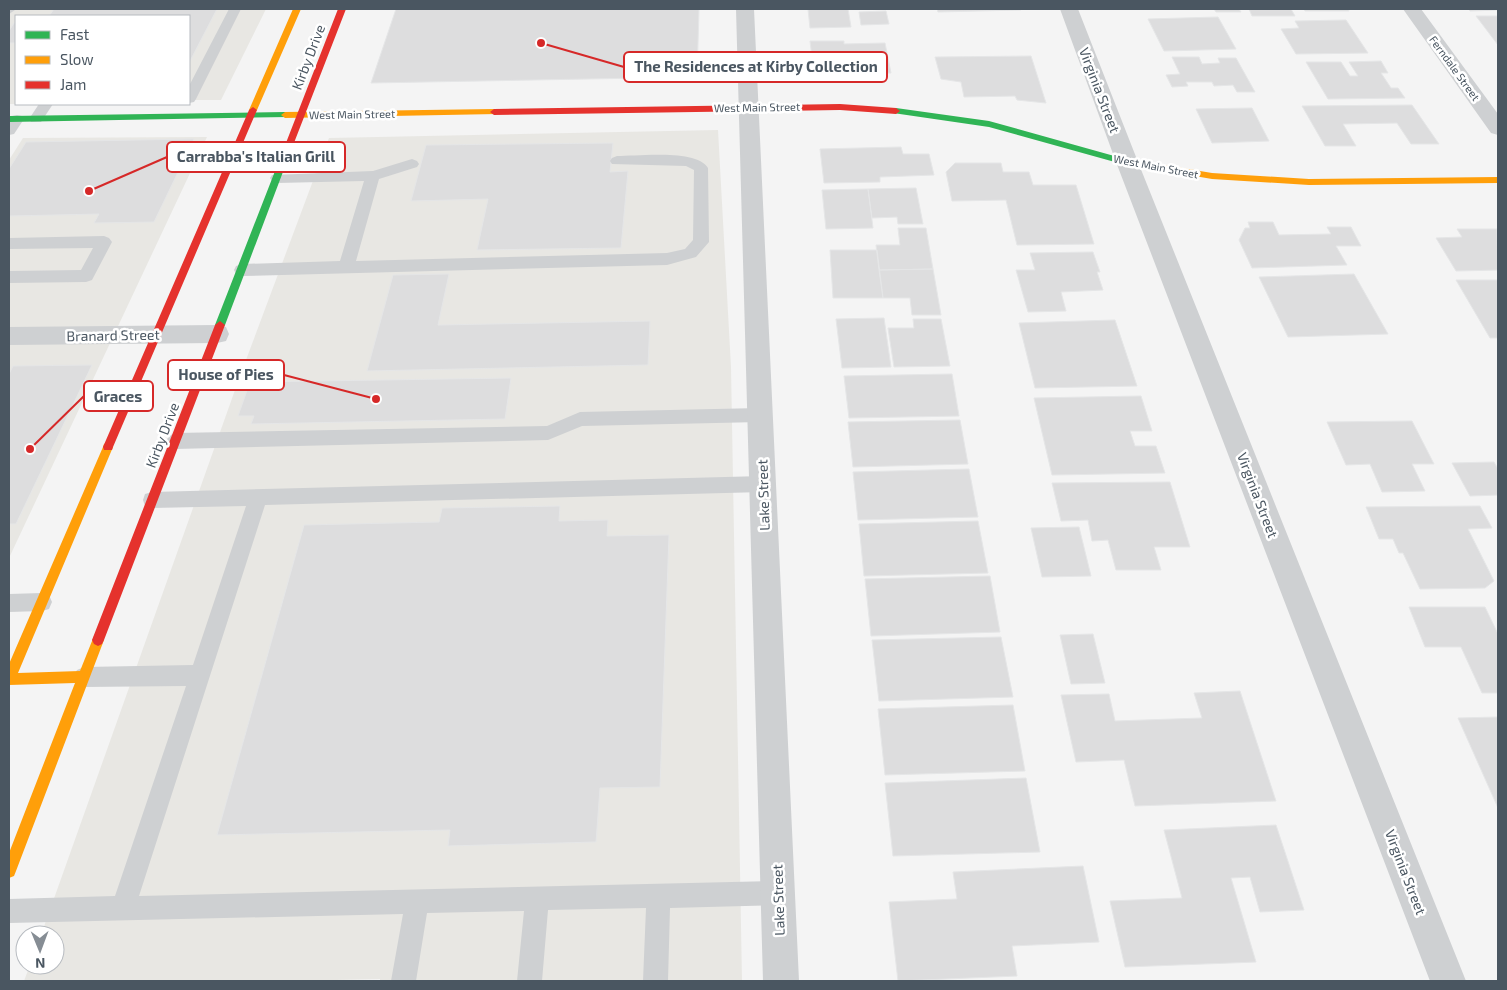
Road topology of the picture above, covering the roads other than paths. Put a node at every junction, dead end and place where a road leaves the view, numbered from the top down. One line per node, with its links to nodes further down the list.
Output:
1 (235, 9): 7 (lane)
2 (297, 9): 13 (main road, Kirby Drive)
3 (342, 9): 12 (main road, Kirby Drive)
4 (745, 9): 11 (street, Lake Street)
5 (1069, 9): 20 (street, Virginia Street)
6 (1412, 9): 17 (street, Ferndale Street)
7 (193, 81): 8 (lane)
8 (190, 94)
9 (45, 105): 16 (lane)
10 (185, 105): 14 (lane)
11 (749, 107): 12 (main road, West Main Street); 20 (main road, West Main Street); 32 (street, Lake Street)
12 (301, 115): 13 (main road, West Main Street); 23 (main road, Kirby Drive)
13 (250, 116): 14 (main road, West Main Street); 29 (main road, Kirby Drive)
14 (179, 117): 16 (main road, West Main Street)
15 (13, 119): 16 (main road, West Main Street); 18 (lane)
16 (36, 119)
17 (1498, 128)
18 (9, 131)
19 (617, 161): 26 (lane)
20 (1127, 162): 24 (main road, West Main Street); 53 (street, Virginia Street)
21 (412, 164): 22 (lane)
22 (373, 176): 23 (lane); 26 (lane)
23 (277, 178): 27 (main road, Kirby Drive)
24 (1498, 180)
25 (9, 243): 28 (lane)
26 (346, 267): 27 (lane)
27 (242, 270): 30 (main road, Kirby Drive)
28 (9, 277)
29 (157, 334): 30 (street, Branard Street); 31 (street, Branard Street); 37 (main road, Kirby Drive)
30 (217, 334): 33 (main road, Kirby Drive)
31 (9, 336)
32 (760, 415): 33 (lane); 34 (street, Lake Street)
33 (175, 441): 36 (main road, Kirby Drive)
34 (763, 484): 35 (lane); 43 (street, Lake Street)
35 (259, 496): 36 (lane); 39 (lane)
36 (152, 500): 40 (main road, Kirby Drive)
37 (42, 602): 38 (lane); 41 (main road, Kirby Drive)
38 (9, 603)
39 (200, 675): 40 (lane); 47 (lane)
40 (84, 677): 41 (main road); 42 (main road, Kirby Drive)
41 (9, 678)
42 (9, 871)
43 (778, 893): 44 (lane); 52 (street, Lake Street)
44 (658, 896): 45 (lane); 51 (lane)
45 (537, 899): 46 (lane); 50 (lane)
46 (417, 901): 47 (lane); 49 (lane)
47 (123, 909): 48 (lane)
48 (9, 911)
49 (404, 981)
50 (530, 981)
51 (656, 981)
52 (781, 981)
53 (1448, 981)

